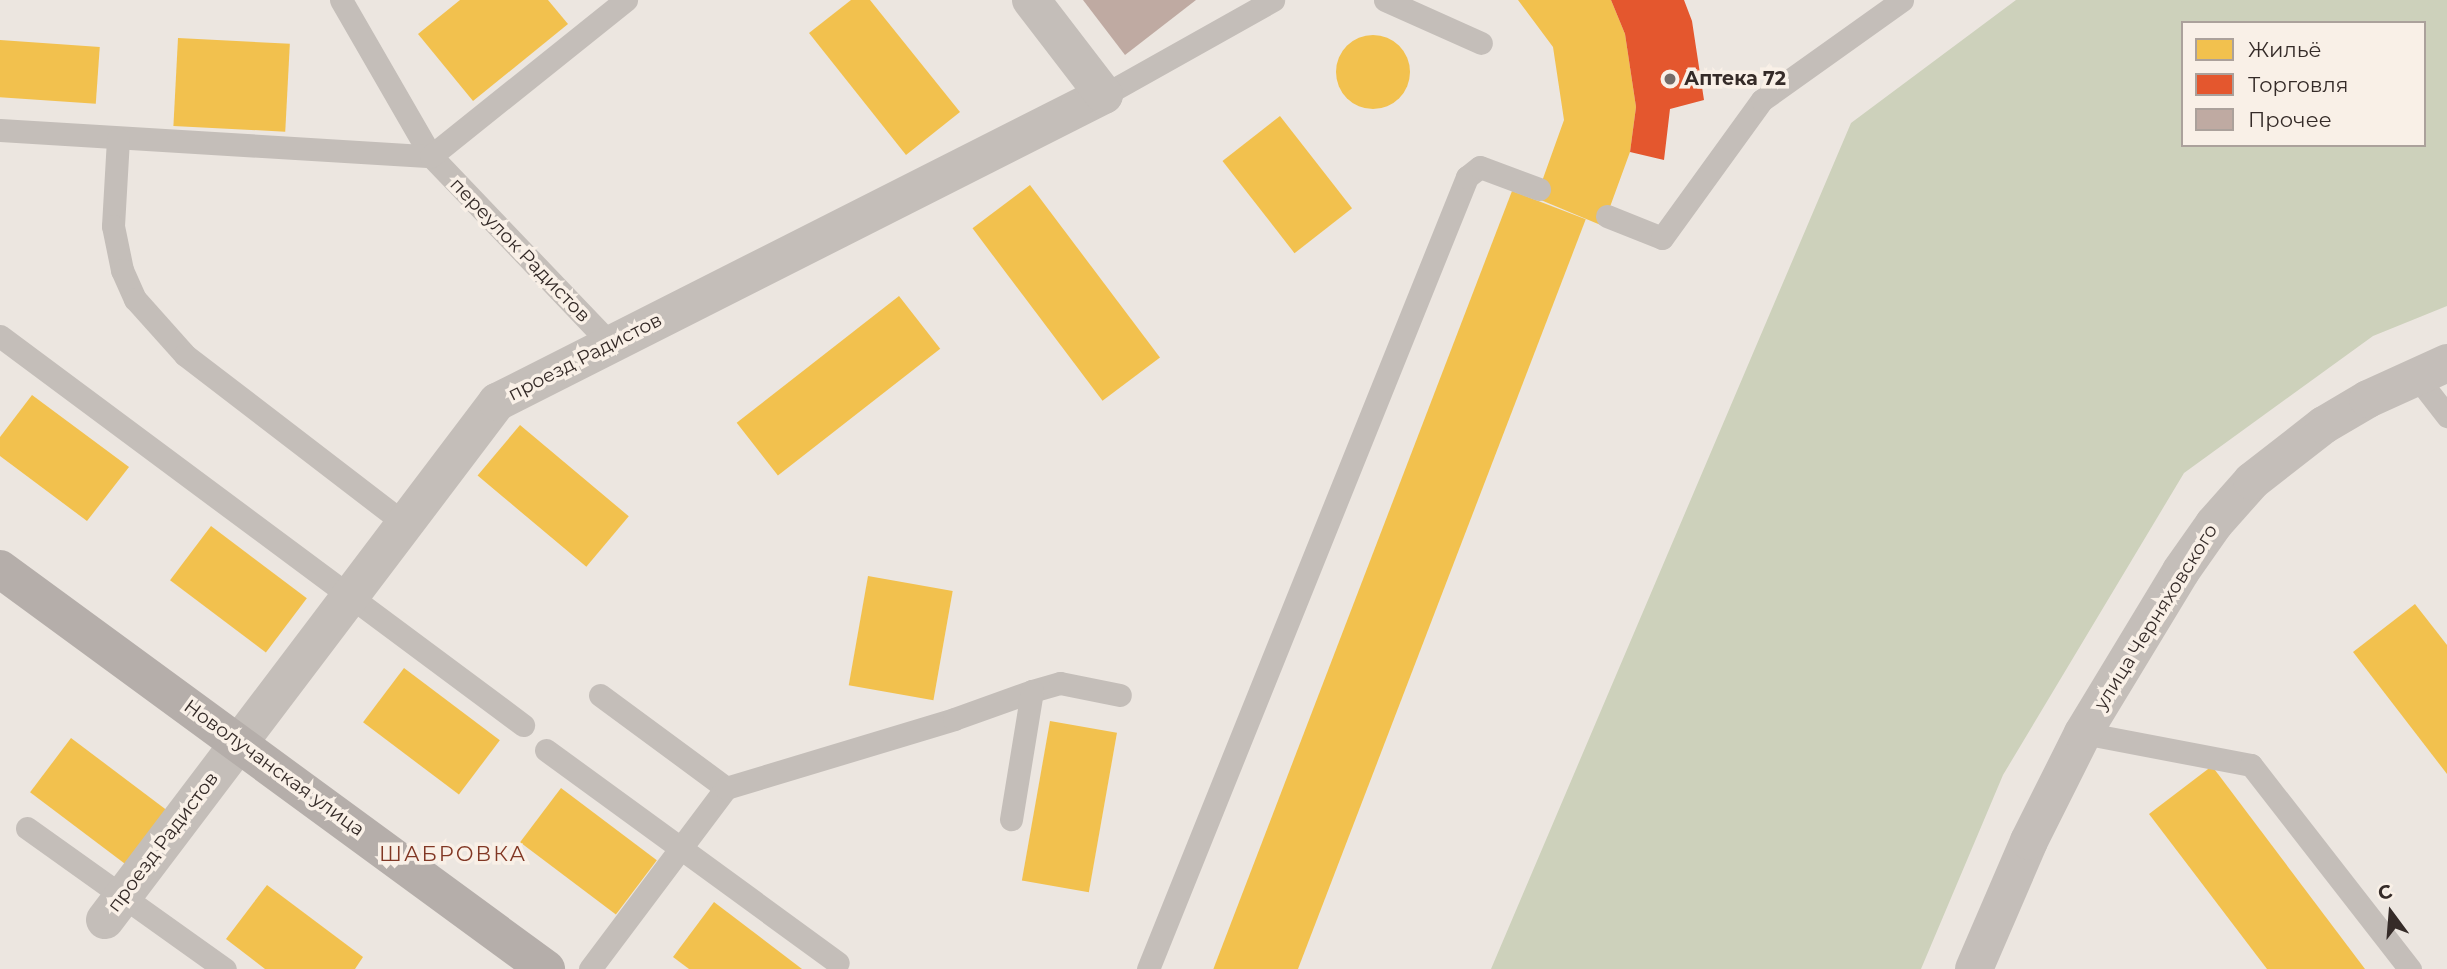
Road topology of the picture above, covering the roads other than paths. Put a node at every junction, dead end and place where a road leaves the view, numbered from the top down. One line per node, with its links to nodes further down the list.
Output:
1 (341, 0): 11 (lane, переулок Радистов)
2 (626, 0): 11 (lane)
3 (1031, 0): 8 (street)
4 (1273, 0): 8 (lane)
5 (1385, 0): 7 (lane)
6 (1902, 0): 13 (lane)
7 (1482, 43)
8 (1104, 95): 15 (street, проезд Радистов)
9 (0, 130): 10 (lane)
10 (118, 139): 11 (lane); 18 (lane)
11 (430, 156): 15 (lane, переулок Радистов)
12 (1539, 189): 37 (lane)
13 (1607, 216)
14 (0, 336): 20 (lane)
15 (610, 344): 18 (street, проезд Радистов)
16 (2431, 370): 17 (lane); 25 (street, улица Черняховского)
17 (2447, 416)
18 (403, 522): 20 (street, проезд Радистов)
19 (0, 569): 26 (street, Новолучанская улица)
20 (348, 596): 24 (lane); 26 (street, проезд Радистов)
21 (1032, 691): 23 (lane); 28 (lane); 29 (lane)
22 (600, 695): 28 (lane)
23 (1120, 695)
24 (523, 725)
25 (2083, 733): 38 (street, улица Черняховского); 39 (lane)
26 (239, 741): 32 (street, проезд Радистов); 35 (street, Новолучанская улица)
27 (546, 750): 31 (lane)
28 (726, 788): 31 (lane)
29 (1011, 818)
30 (27, 828): 32 (lane)
31 (681, 848): 33 (lane); 36 (lane)
32 (114, 908): 34 (lane)
33 (838, 963)
34 (225, 969)
35 (546, 969)
36 (590, 969)
37 (1148, 969)
38 (1974, 969)
39 (2410, 969)

